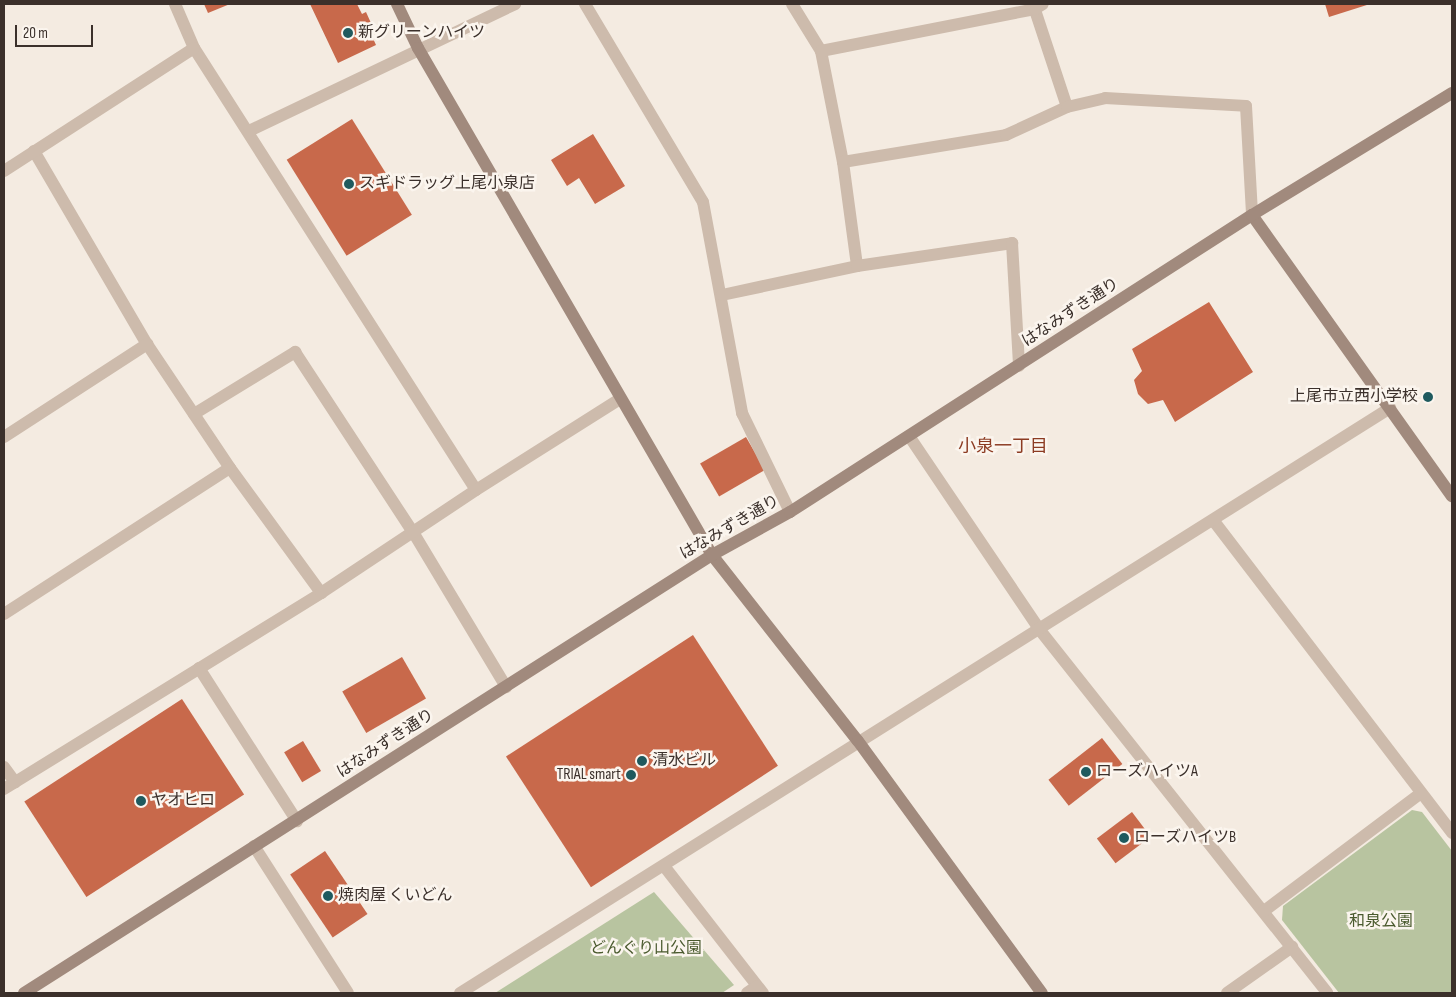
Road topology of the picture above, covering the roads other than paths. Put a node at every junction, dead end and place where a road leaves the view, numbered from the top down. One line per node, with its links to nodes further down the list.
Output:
1 (176, 4): 7 (street)
2 (398, 4): 8 (street)
3 (516, 4): 8 (street)
4 (585, 4): 18 (street)
5 (792, 4): 9 (street)
6 (1037, 6): 9 (street); 11 (street)
7 (194, 48): 12 (street); 13 (street)
8 (418, 48): 12 (street); 21 (street)
9 (821, 51): 14 (street)
10 (1452, 93): 16 (street, はなみずき通り)
11 (1067, 107): 14 (street); 16 (street)
12 (249, 131): 27 (street)
13 (34, 152): 15 (street); 19 (street)
14 (843, 162): 17 (street)
15 (4, 171)
16 (1252, 215): 20 (street, はなみずき通り); 22 (street)
17 (857, 266): 18 (street); 20 (street)
18 (722, 295): 29 (street)
19 (147, 344): 23 (street); 25 (street)
20 (1019, 366): 24 (street, はなみずき通り)
21 (620, 399): 27 (street); 32 (street)
22 (1390, 408): 28 (street); 30 (street)
23 (194, 414): 26 (street); 31 (street)
24 (908, 436): 29 (street, はなみずき通り); 35 (street)
25 (4, 437)
26 (230, 468): 33 (street); 34 (street)
27 (476, 490): 31 (street)
28 (1452, 496)
29 (790, 512): 32 (street, はなみずき通り)
30 (1213, 520): 35 (street); 42 (street)
31 (413, 532): 33 (street); 37 (street)
32 (712, 555): 37 (street, はなみずき通り); 38 (street)
33 (321, 593): 36 (street)
34 (4, 614)
35 (1039, 630): 38 (street); 47 (street)
36 (200, 668): 40 (street); 43 (street)
37 (506, 687): 43 (street, はなみずき通り)
38 (858, 741): 46 (street); 53 (street)
39 (4, 768): 40 (street)
40 (15, 782): 41 (street)
41 (4, 789)
42 (1421, 794): 44 (street); 47 (street)
43 (297, 821): 45 (street, はなみずき通り)
44 (1452, 833)
45 (254, 846): 50 (street, はなみずき通り); 51 (street)
46 (664, 866): 49 (street); 52 (street)
47 (1264, 911): 48 (street)
48 (1292, 947): 54 (street); 55 (street)
49 (756, 991)
50 (24, 993)
51 (348, 993)
52 (460, 993)
53 (1042, 993)
54 (1227, 993)
55 (1327, 993)

